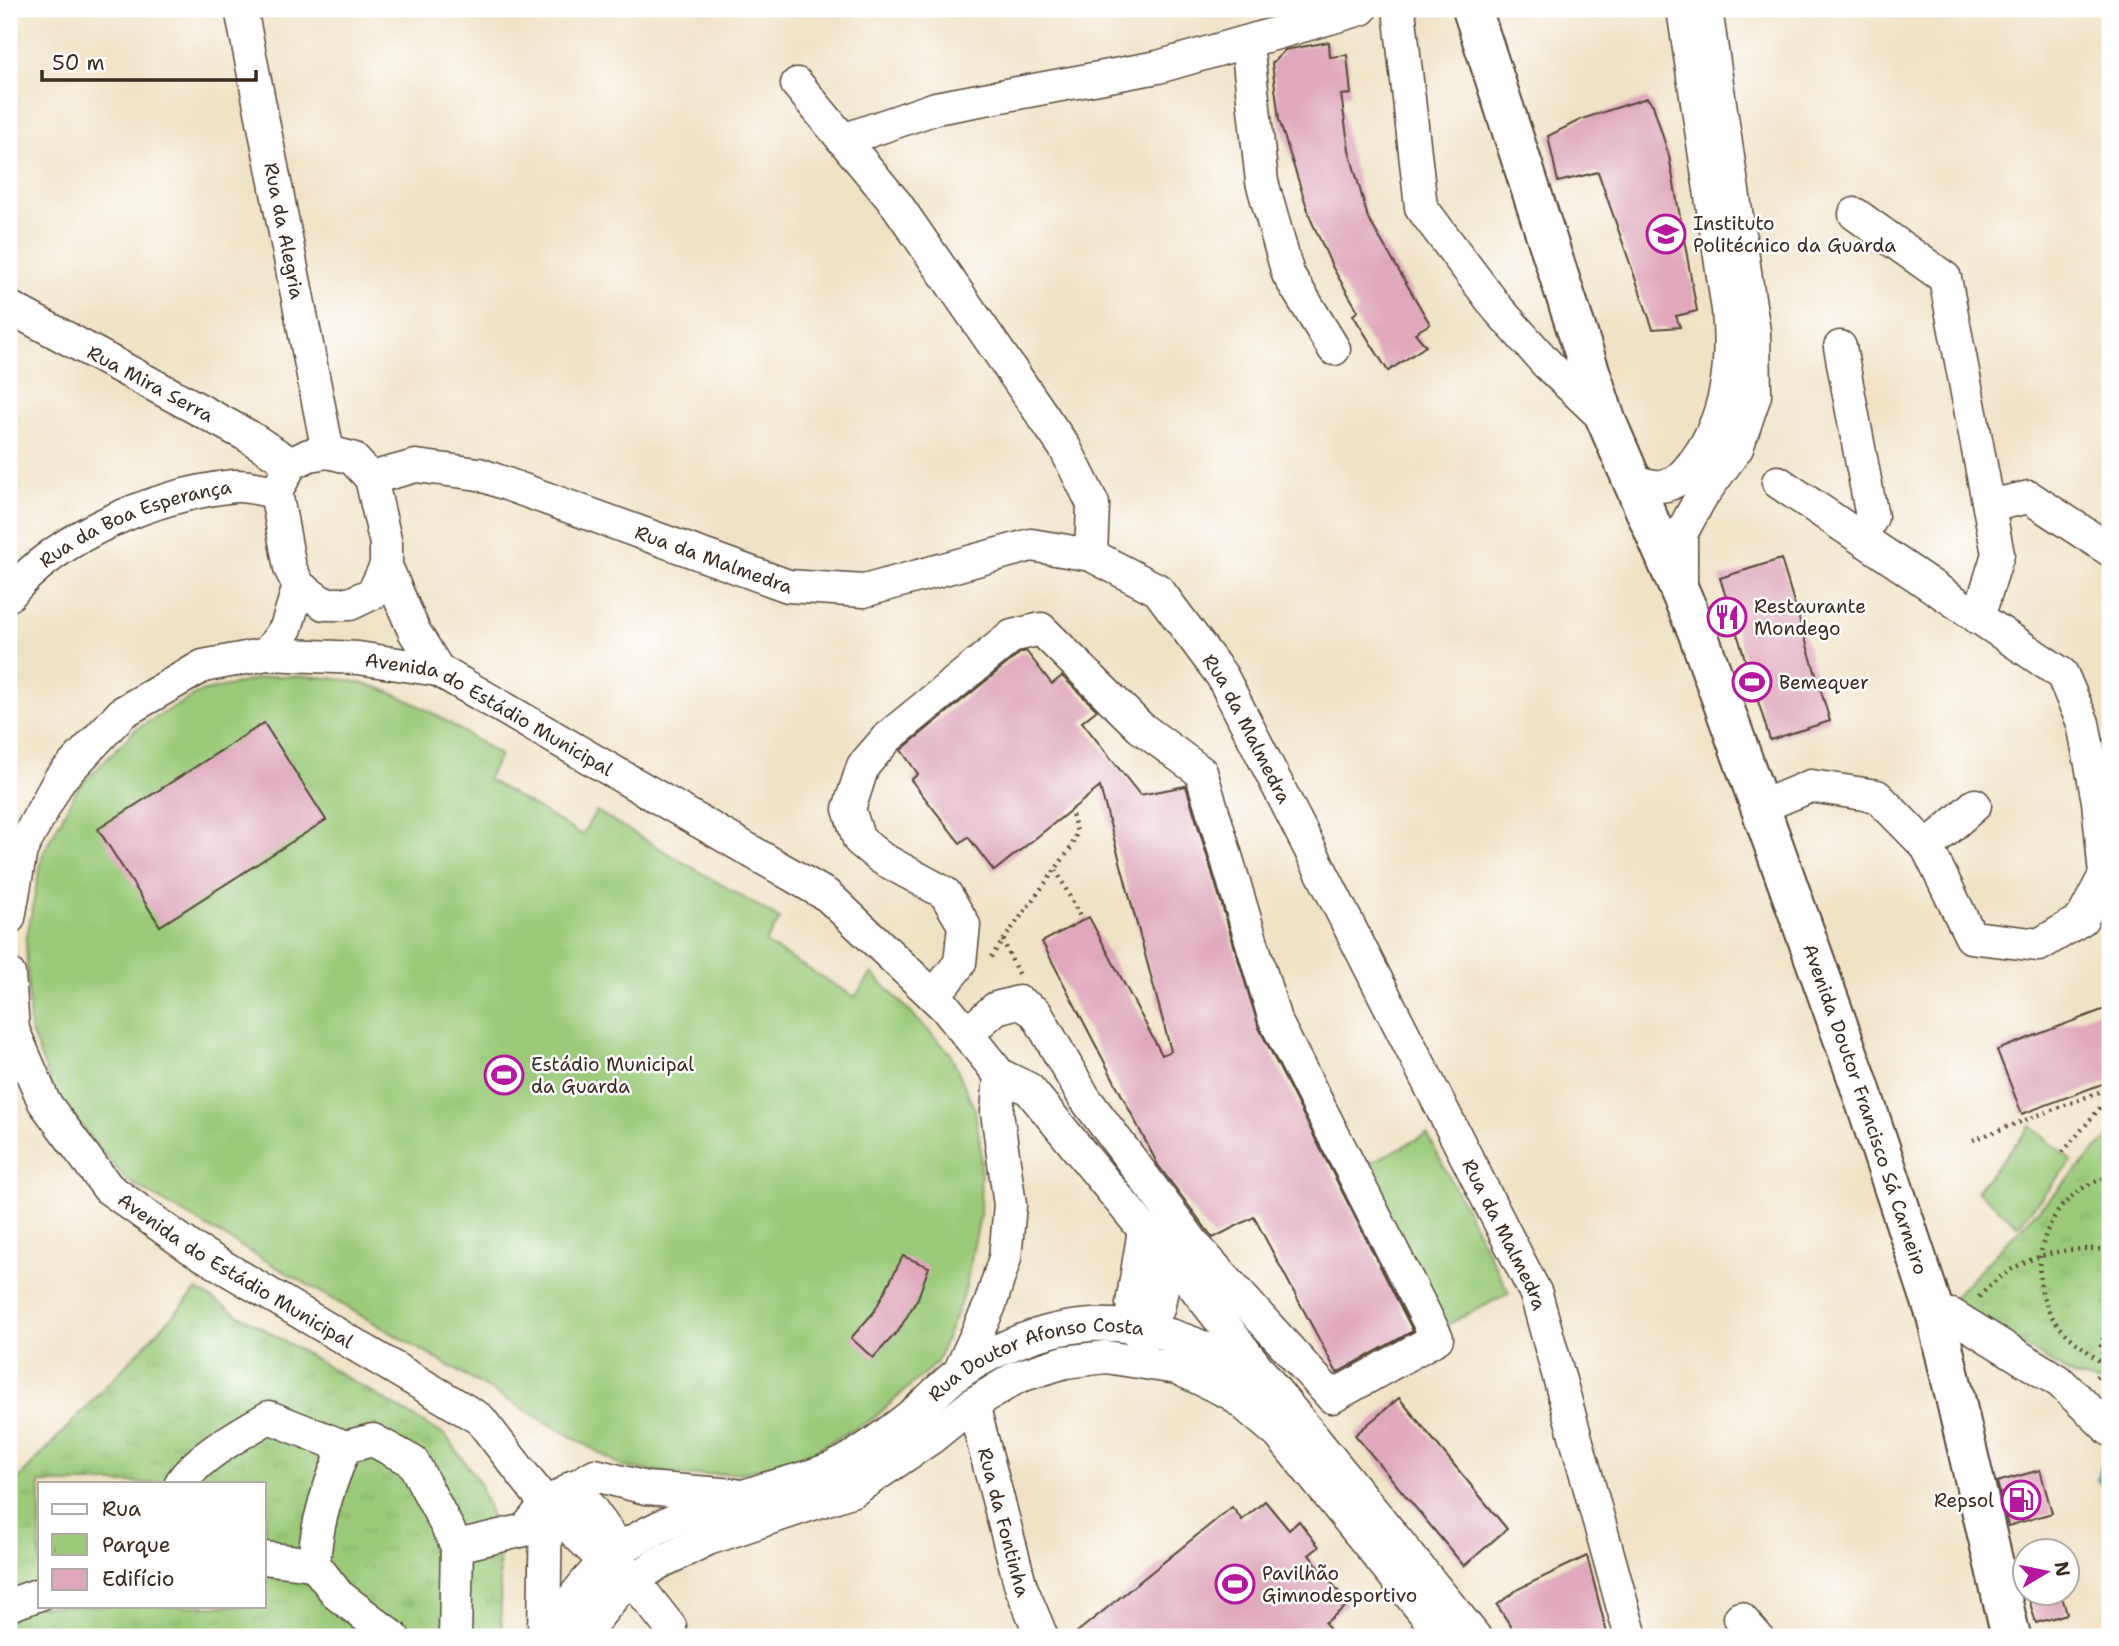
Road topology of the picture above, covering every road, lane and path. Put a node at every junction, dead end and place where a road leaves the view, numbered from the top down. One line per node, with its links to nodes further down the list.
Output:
1 (241, 9): 16 (street, Rua da Alegria)
2 (1361, 9): 7 (street)
3 (1399, 9): 15 (street)
4 (1472, 9): 15 (main road, Avenida Doutor Francisco Sá Carneiro)
5 (1683, 9): 12 (street)
6 (1706, 9): 12 (street)
7 (1247, 43): 9 (street); 14 (street)
8 (797, 84): 9 (street)
9 (843, 140): 26 (street)
10 (1855, 214): 22 (street)
11 (9, 307): 17 (street, Rua Mira Serra)
12 (1742, 335): 20 (street); 23 (street)
13 (1840, 347): 24 (street)
14 (1334, 349)
15 (1606, 420): 20 (main road, Avenida Doutor Francisco Sá Carneiro)
16 (328, 452): 17 (street); 18 (street)
17 (291, 464): 21 (street)
18 (371, 478): 26 (street, Rua da Malmedra); 27 (street)
19 (1778, 482): 24 (street)
20 (1648, 484): 23 (main road, Avenida Doutor Francisco Sá Carneiro)
21 (276, 492): 28 (street); 29 (street, Rua da Boa Esperança)
22 (1989, 506): 25 (street); 30 (street)
23 (1668, 533): 35 (main road, Avenida Doutor Francisco Sá Carneiro)
24 (1861, 538): 30 (street)
25 (2110, 550)
26 (1091, 555): 85 (street, Rua da Malmedra)
27 (386, 566): 28 (street); 32 (street)
28 (299, 586): 31 (street)
29 (9, 595)
30 (1978, 618): 33 (street)
31 (267, 654): 32 (street, Avenida do Estádio Municipal); 40 (street, Avenida do Estádio Municipal)
32 (438, 670): 44 (street, Avenida do Estádio Municipal)
33 (2097, 720): 39 (street)
34 (1975, 805): 37 (street)
35 (1760, 807): 37 (street); 57 (main road, Avenida Doutor Francisco Sá Carneiro)
36 (1071, 810): 38 (path)
37 (1927, 847): 39 (street)
38 (1056, 870): 41 (path); 42 (path)
39 (2108, 876)
40 (9, 918)
41 (1082, 920)
42 (988, 960)
43 (9, 974): 70 (street, Avenida do Estádio Municipal)
44 (934, 996): 45 (street, Avenida do Estádio Municipal); 45 (street)
45 (967, 1034): 46 (street, Avenida do Estádio Municipal)
46 (999, 1075): 52 (street, Avenida do Estádio Municipal); 62 (street)
47 (2110, 1088): 49 (path)
48 (2110, 1097): 50 (path)
49 (1973, 1140)
50 (2063, 1152)
51 (2110, 1177): 55 (path)
52 (1144, 1230): 54 (street, Avenida do Estádio Municipal); 58 (street)
53 (2110, 1250): 55 (path)
54 (1169, 1254): 58 (street); 63 (street, Avenida do Estádio Municipal)
55 (2040, 1256): 57 (path); 61 (path)
56 (2110, 1313): 59 (path)
57 (1950, 1319): 65 (street); 86 (main road, Avenida Doutor Francisco Sá Carneiro)
58 (1144, 1328): 60 (street); 62 (street, Rua Doutor Afonso Costa); 63 (street, Rua Doutor Afonso Costa)
59 (2101, 1346)
60 (1139, 1360): 64 (street, Rua Doutor Afonso Costa); 83 (street, Rua Doutor Afonso Costa)
61 (2109, 1368)
62 (959, 1373): 69 (street, Rua Doutor Afonso Costa)
63 (1273, 1388): 84 (street, Rua Doutor Afonso Costa)
64 (974, 1404): 74 (street, Rua Doutor Afonso Costa); 82 (street, Rua da Fontinha)
65 (2110, 1430)
66 (345, 1447): 67 (street); 71 (street); 73 (street)
67 (182, 1482)
68 (574, 1486): 69 (street); 70 (street); 74 (street)
69 (744, 1496): 74 (street, Rua Doutor Afonso Costa)
70 (547, 1504): 71 (street); 74 (street, Avenida do Estádio Municipal); 80 (street)
71 (457, 1546): 79 (street)
72 (266, 1558): 73 (street)
73 (314, 1564): 78 (street)
74 (623, 1567): 77 (street); 80 (street, Rua Doutor Afonso Costa); 81 (street, Rua Doutor Afonso Costa)
75 (38, 1595): 76 (street)
76 (9, 1605)
77 (670, 1628)
78 (393, 1637)
79 (455, 1637)
80 (546, 1637)
81 (581, 1637)
82 (1042, 1637)
83 (1444, 1637)
84 (1475, 1637)
85 (1630, 1637)
86 (2011, 1637)

